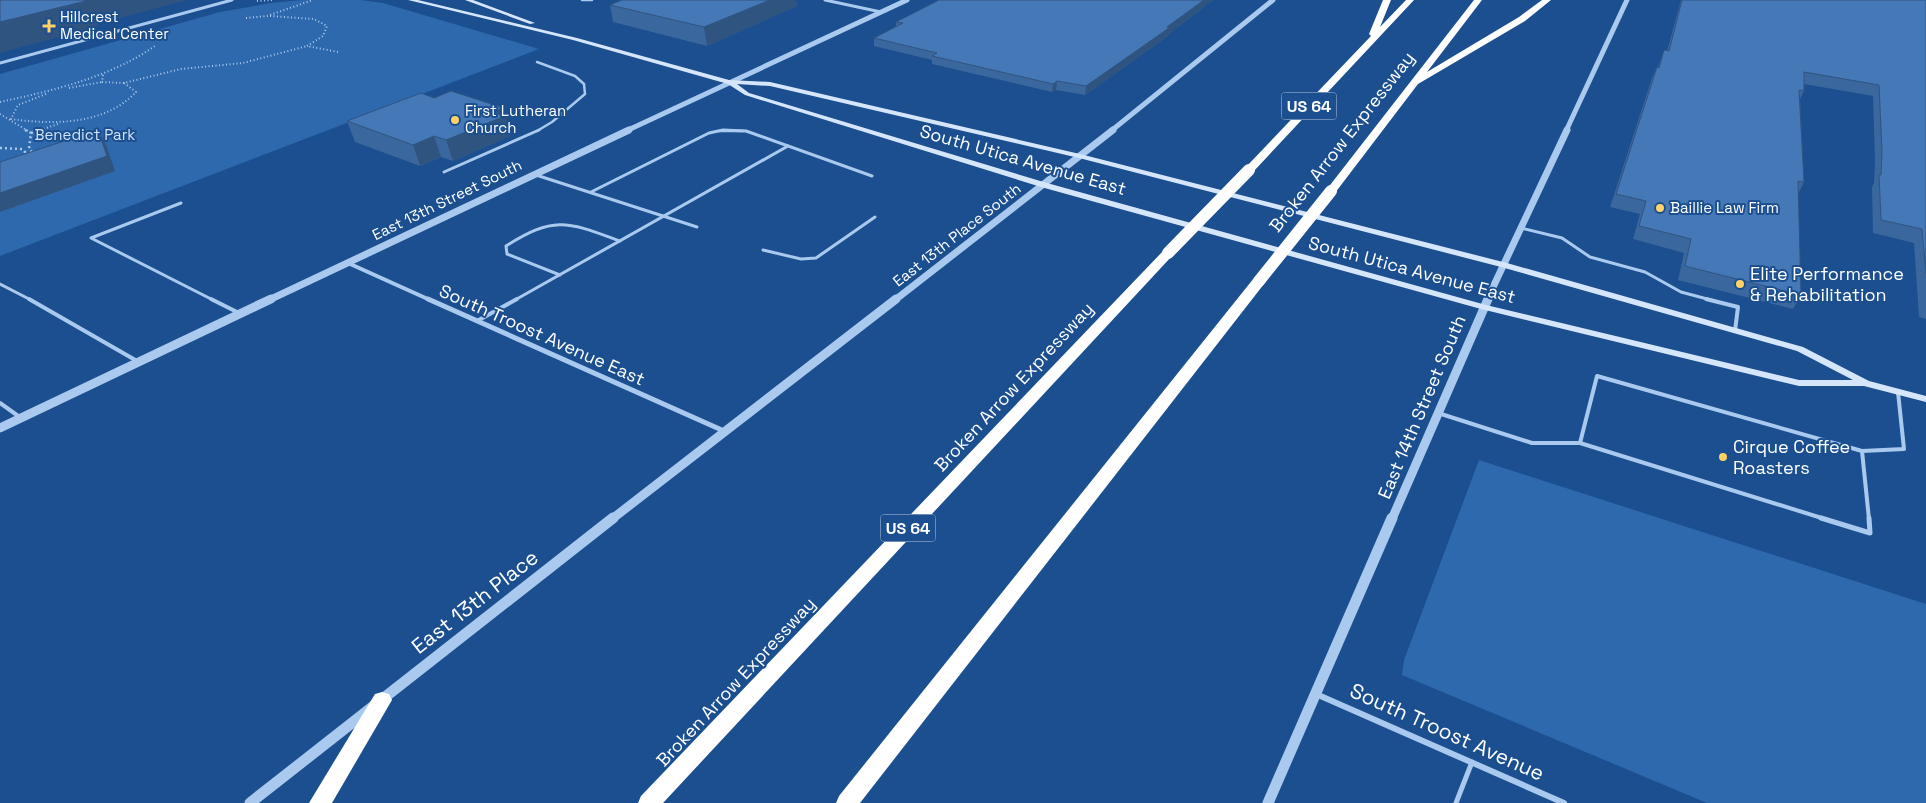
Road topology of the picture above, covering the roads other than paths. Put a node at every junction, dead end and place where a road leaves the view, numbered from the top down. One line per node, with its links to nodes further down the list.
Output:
1 (232, 0): 18 (street)
2 (411, 0): 15 (main road, South Utica Avenue East)
3 (468, 0): 15 (main road, South Utica Avenue East)
4 (582, 0): 5 (lane)
5 (592, 0)
6 (825, 0): 14 (street)
7 (907, 0): 14 (street, East 13th Street South)
8 (1273, 0): 22 (street, East 13th Place South)
9 (1387, 0): 16 (highway)
10 (1410, 0): 16 (highway, Broken Arrow Expressway / US 64)
11 (1478, 0): 20 (highway, Broken Arrow Expressway)
12 (1547, 0): 20 (highway)
13 (1627, 0): 32 (street, East 14th Street South)
14 (881, 12): 19 (street, East 13th Street South)
15 (575, 38): 19 (main road, South Utica Avenue East)
16 (1370, 42): 59 (highway, Broken Arrow Expressway / US 64, bridge)
17 (537, 62): 23 (lane)
18 (0, 63)
19 (729, 82): 22 (main road, South Utica Avenue East); 24 (street, East 13th Street South); 26 (main road, South Utica Avenue East)
20 (1410, 87): 60 (highway, Broken Arrow Expressway, bridge)
21 (788, 146): 25 (lane); 27 (lane); 29 (lane)
22 (1080, 156): 26 (street, East 13th Place South); 36 (main road, South Utica Avenue East)
23 (444, 172)
24 (534, 174): 27 (lane); 35 (street, East 13th Street South)
25 (872, 176)
26 (1044, 185): 39 (main road, South Utica Avenue East); 51 (street, East 13th Place South)
27 (591, 192): 29 (lane)
28 (180, 203): 40 (lane)
29 (664, 216): 31 (lane); 33 (lane)
30 (875, 218): 34 (lane)
31 (697, 227)
32 (1522, 228): 36 (street, East 14th Street South); 42 (lane)
33 (620, 241): 37 (lane); 37 (lane)
34 (762, 250)
35 (348, 263): 40 (street, East 13th Street South); 41 (street, South Troost Avenue East)
36 (1504, 265): 39 (street, East 14th Street South); 42 (main road, South Utica Avenue East)
37 (560, 274): 41 (lane)
38 (0, 284): 43 (lane)
39 (1484, 307): 44 (main road, South Utica Avenue East); 48 (street, East 14th Street South)
40 (241, 314): 43 (street, East 13th Street South)
41 (477, 321): 51 (street, South Troost Avenue East)
42 (1735, 331): 44 (main road, South Utica Avenue East)
43 (140, 362): 49 (street, East 13th Street South)
44 (1866, 383): 45 (main road, South Utica Avenue East)
45 (1898, 392): 46 (main road, South Utica Avenue East); 53 (lane)
46 (1926, 399)
47 (0, 403): 49 (lane)
48 (1438, 414): 52 (lane); 54 (street, East 14th Street South)
49 (21, 418): 50 (street, East 13th Street South)
50 (0, 428)
51 (724, 431): 55 (street, East 13th Place)
52 (1580, 443): 53 (lane); 53 (lane)
53 (1862, 451)
54 (1316, 694): 56 (street, South Troost Avenue); 61 (street, East 14th Street South)
55 (382, 700): 57 (street, East 13th Place); 58 (highway)
56 (1472, 762): 62 (lane); 63 (street, South Troost Avenue)
57 (250, 803)
58 (320, 803)
59 (649, 803)
60 (847, 803)
61 (1268, 803)
62 (1456, 803)
63 (1564, 803)

